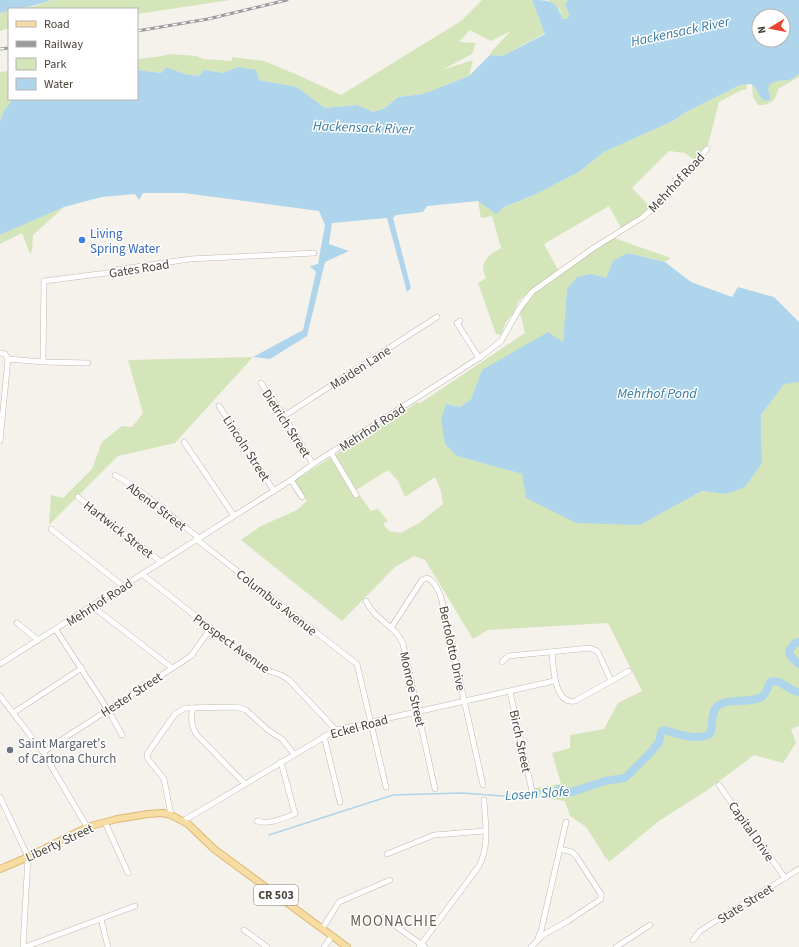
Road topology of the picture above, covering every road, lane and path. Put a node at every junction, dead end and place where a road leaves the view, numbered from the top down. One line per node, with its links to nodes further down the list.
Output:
1 (707, 150): 6 (street, Mehrhof Road)
2 (314, 253): 8 (street, Gates Road)
3 (437, 317): 12 (street, Maiden Lane)
4 (460, 321): 6 (street)
5 (0, 353): 7 (street)
6 (480, 358): 15 (street, Mehrhof Road)
7 (8, 359): 8 (street); 13 (street)
8 (43, 362): 9 (street)
9 (88, 363)
10 (261, 383): 12 (street, Dietrich Street)
11 (219, 406): 19 (street, Lincoln Street)
12 (284, 416): 16 (street, Dietrich Street)
13 (0, 441)
14 (184, 442): 23 (street)
15 (331, 453): 16 (street, Mehrhof Road); 20 (street)
16 (313, 464): 18 (street, Mehrhof Road)
17 (115, 475): 25 (street, Abend Street)
18 (292, 480): 19 (street, Mehrhof Road); 22 (street)
19 (274, 490): 23 (street, Mehrhof Road)
20 (356, 495)
21 (78, 497): 26 (street, Hartwick Street)
22 (302, 497)
23 (234, 516): 25 (street, Mehrhof Road)
24 (51, 528): 28 (street)
25 (198, 539): 26 (street, Mehrhof Road); 51 (street, Columbus Avenue)
26 (161, 562): 27 (street, Mehrhof Road)
27 (142, 574): 28 (street, Mehrhof Road); 32 (street, Prospect Avenue)
28 (123, 586): 30 (street, Mehrhof Road)
29 (366, 601): 33 (street, Monroe Street)
30 (92, 606): 34 (street, Mehrhof Road); 40 (street)
31 (17, 623): 35 (street)
32 (211, 628): 40 (street, Hester Street); 52 (street, Prospect Avenue)
33 (391, 628): 46 (street, Bertolotto Drive); 49 (street, Monroe Street)
34 (56, 630): 35 (street, Mehrhof Road); 39 (street)
35 (38, 640): 38 (street, Mehrhof Road)
36 (552, 652): 37 (street); 42 (street); 43 (street)
37 (502, 662)
38 (0, 664)
39 (82, 668): 48 (street); 50 (street)
40 (172, 668): 48 (street, Hester Street)
41 (629, 671): 43 (street)
42 (554, 681): 43 (street); 44 (street, Eckel Road)
43 (611, 681)
44 (510, 692): 46 (street, Eckel Road); 63 (street, Birch Street)
45 (0, 698): 50 (street)
46 (464, 702): 49 (street, Eckel Road); 59 (street, Bertolotto Drive)
47 (193, 708): 56 (street); 58 (street); 67 (street)
48 (108, 710): 53 (street); 55 (street, Hester Street)
49 (418, 712): 51 (street, Eckel Road); 62 (street, Monroe Street)
50 (13, 713): 55 (street)
51 (370, 722): 52 (street, Eckel Road); 61 (street)
52 (336, 730): 54 (street, Eckel Road)
53 (122, 735)
54 (324, 736): 56 (street, Eckel Road); 66 (street)
55 (43, 752): 72 (street)
56 (294, 754): 57 (street, Eckel Road)
57 (281, 762): 58 (street, Eckel Road); 69 (street)
58 (245, 784): 68 (street, Eckel Road)
59 (482, 785)
60 (719, 785): 80 (street, Capital Drive)
61 (386, 787)
62 (435, 789)
63 (532, 791)
64 (0, 797): 76 (street)
65 (484, 800): 73 (street)
66 (340, 802)
67 (171, 815): 68 (main road, Liberty Street / CR 503); 70 (main road, Liberty Street / CR 503)
68 (183, 821): 86 (main road, Liberty Street / CR 503)
69 (258, 821)
70 (105, 822): 72 (main road, Liberty Street / CR 503); 79 (street)
71 (566, 822): 74 (street)
72 (87, 827): 76 (main road, Liberty Street / CR 503)
73 (485, 831): 75 (street); 91 (street)
74 (560, 849): 90 (street); 90 (street)
75 (387, 854)
76 (28, 857): 77 (main road, Liberty Street / CR 503); 92 (street)
77 (0, 869)
78 (799, 869): 80 (street, State Street)
79 (128, 873)
80 (785, 878): 89 (street, State Street)
81 (390, 880): 86 (street)
82 (135, 906): 84 (street)
83 (383, 917): 91 (street)
84 (101, 919): 92 (street); 93 (street)
85 (650, 925): 98 (street)
86 (322, 929): 88 (main road, CR 503)
87 (244, 930): 94 (street)
88 (332, 936): 95 (street); 96 (main road, CR 503)
89 (693, 940)
90 (535, 942): 97 (street)
91 (422, 946)
92 (24, 947)
93 (108, 947)
94 (266, 947)
95 (324, 947)
96 (346, 947)
97 (531, 947)
98 (616, 947)

